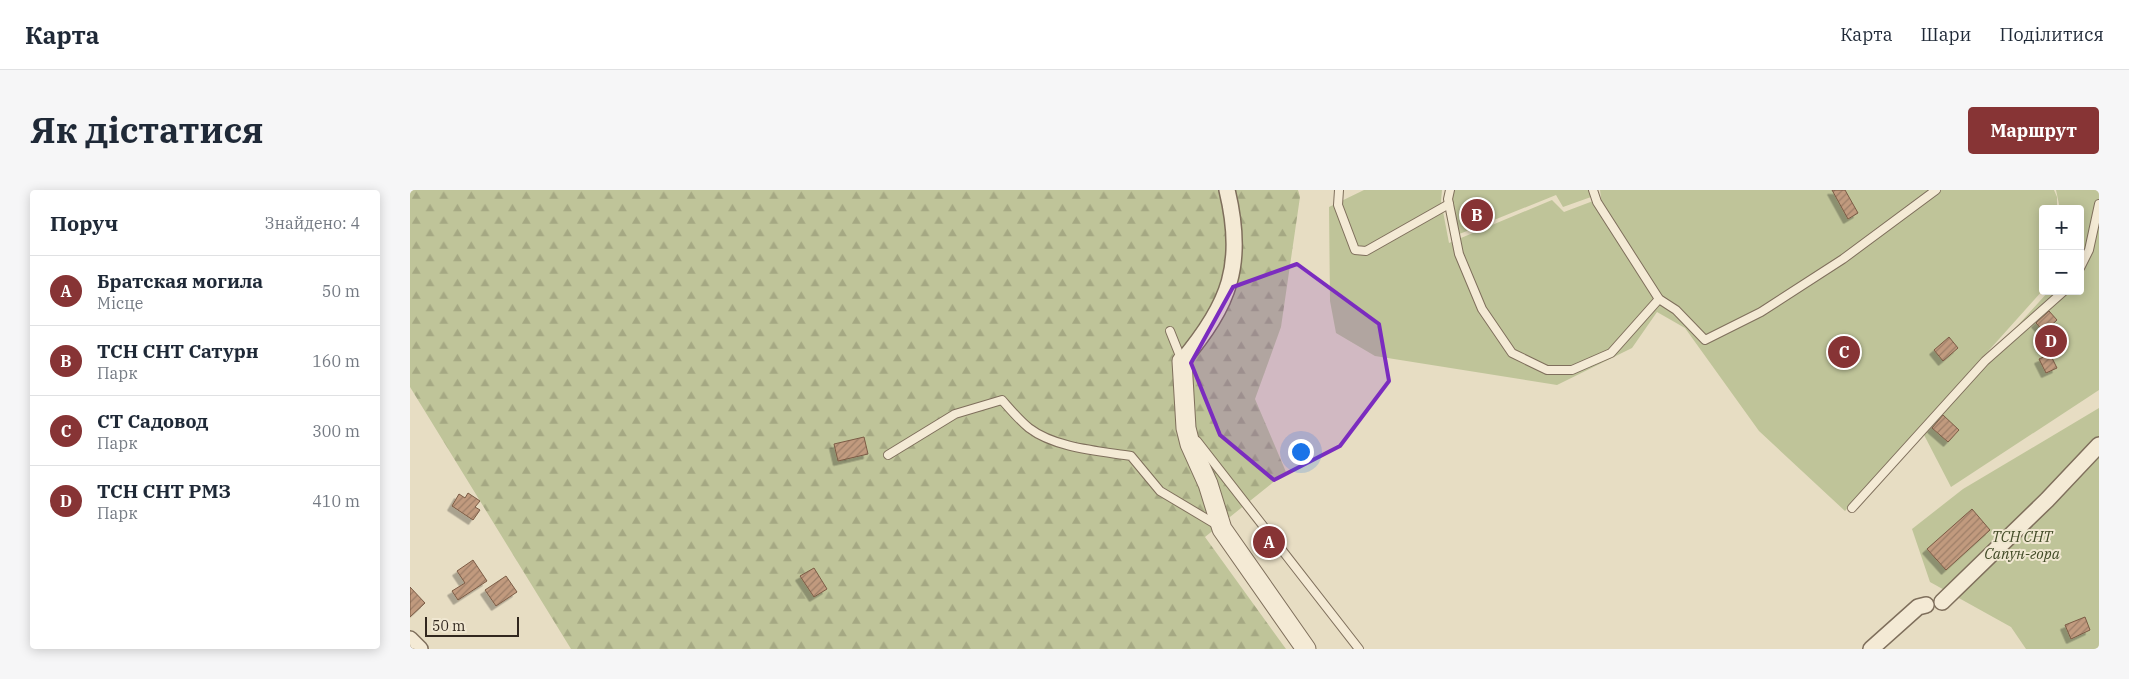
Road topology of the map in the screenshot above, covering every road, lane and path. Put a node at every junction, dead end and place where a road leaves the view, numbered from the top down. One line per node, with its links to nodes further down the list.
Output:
1 (1227, 190): 12 (street)
2 (1339, 190): 6 (lane)
3 (1450, 190): 6 (lane)
4 (1593, 190): 10 (lane)
5 (1936, 190): 10 (lane)
6 (1449, 204): 10 (lane)
7 (2099, 204): 8 (lane)
8 (2084, 260)
9 (2059, 295): 16 (lane)
10 (1659, 299)
11 (1170, 331): 12 (lane)
12 (1182, 361): 13 (street)
13 (1186, 428): 17 (street); 23 (lane)
14 (2099, 445): 18 (street)
15 (888, 455): 17 (lane)
16 (1852, 508)
17 (1222, 529): 22 (street)
18 (1942, 602): 19 (lane)
19 (1926, 605): 24 (street)
20 (410, 639): 21 (street)
21 (420, 649)
22 (1306, 649)
23 (1358, 649)
24 (1871, 649)

